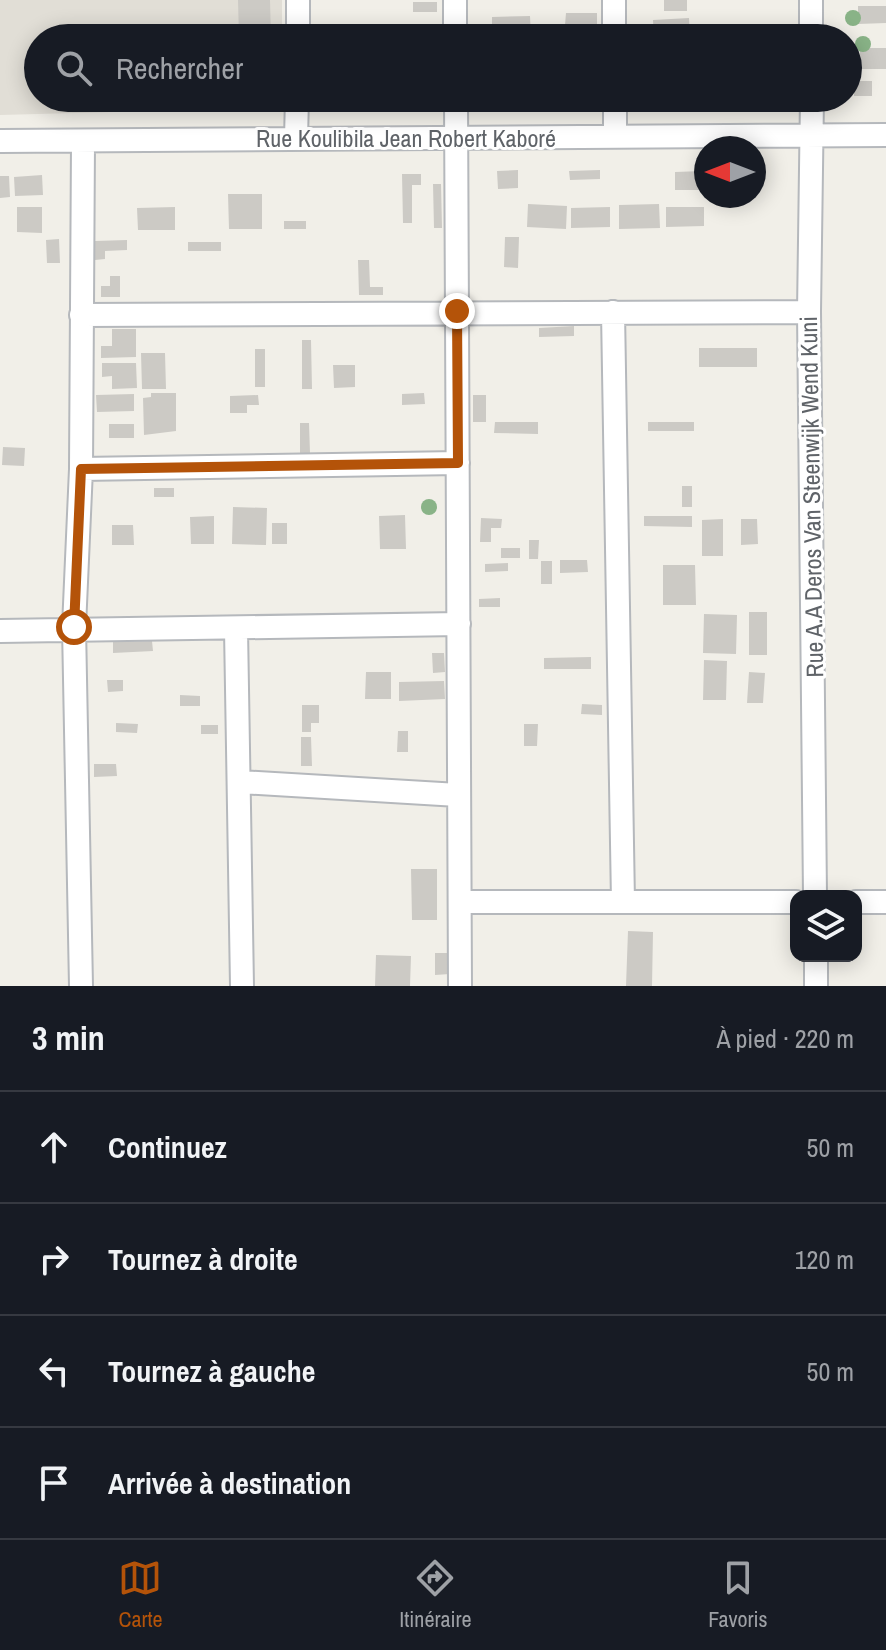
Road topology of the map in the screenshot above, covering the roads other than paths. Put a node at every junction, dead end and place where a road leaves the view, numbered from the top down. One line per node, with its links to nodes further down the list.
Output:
1 (298, 0): 5 (street)
2 (455, 0): 6 (street)
3 (614, 0): 7 (street)
4 (811, 0): 8 (street)
5 (298, 24)
6 (455, 24)
7 (614, 24)
8 (811, 24)
9 (297, 112): 17 (street)
10 (456, 112): 14 (street)
11 (615, 112): 15 (street)
12 (812, 112): 16 (street, Rue A.A Deros Van Steenwijk Wend Kuni)
13 (886, 135): 16 (street, Rue Koulibila Jean Robert Kaboré)
14 (456, 137): 15 (street, Rue Koulibila Jean Robert Kaboré); 17 (street, Rue Koulibila Jean Robert Kaboré); 20 (street)
15 (615, 137): 16 (street, Rue Koulibila Jean Robert Kaboré)
16 (812, 137): 22 (street, Rue A.A Deros Van Steenwijk Wend Kuni)
17 (296, 138): 19 (street, Rue Koulibila Jean Robert Kaboré)
18 (0, 141): 19 (street, Rue Koulibila Jean Robert Kaboré)
19 (83, 143): 23 (street)
20 (457, 311): 21 (street); 23 (street); 24 (street)
21 (613, 312): 22 (street); 34 (street)
22 (809, 312): 32 (street, Rue A.A Deros Van Steenwijk Wend Kuni)
23 (81, 315): 25 (street)
24 (458, 463): 25 (street); 26 (street)
25 (81, 469): 27 (street)
26 (459, 624): 28 (street); 31 (street)
27 (74, 627): 28 (street); 29 (street); 39 (street)
28 (236, 629): 30 (street)
29 (0, 631)
30 (241, 782): 31 (street); 40 (street)
31 (458, 795): 33 (street)
32 (815, 890)
33 (460, 902): 34 (street); 41 (street)
34 (623, 902): 35 (street)
35 (790, 902)
36 (862, 902): 37 (street)
37 (886, 902)
38 (816, 962): 42 (street)
39 (81, 986)
40 (242, 986)
41 (460, 986)
42 (816, 986)

